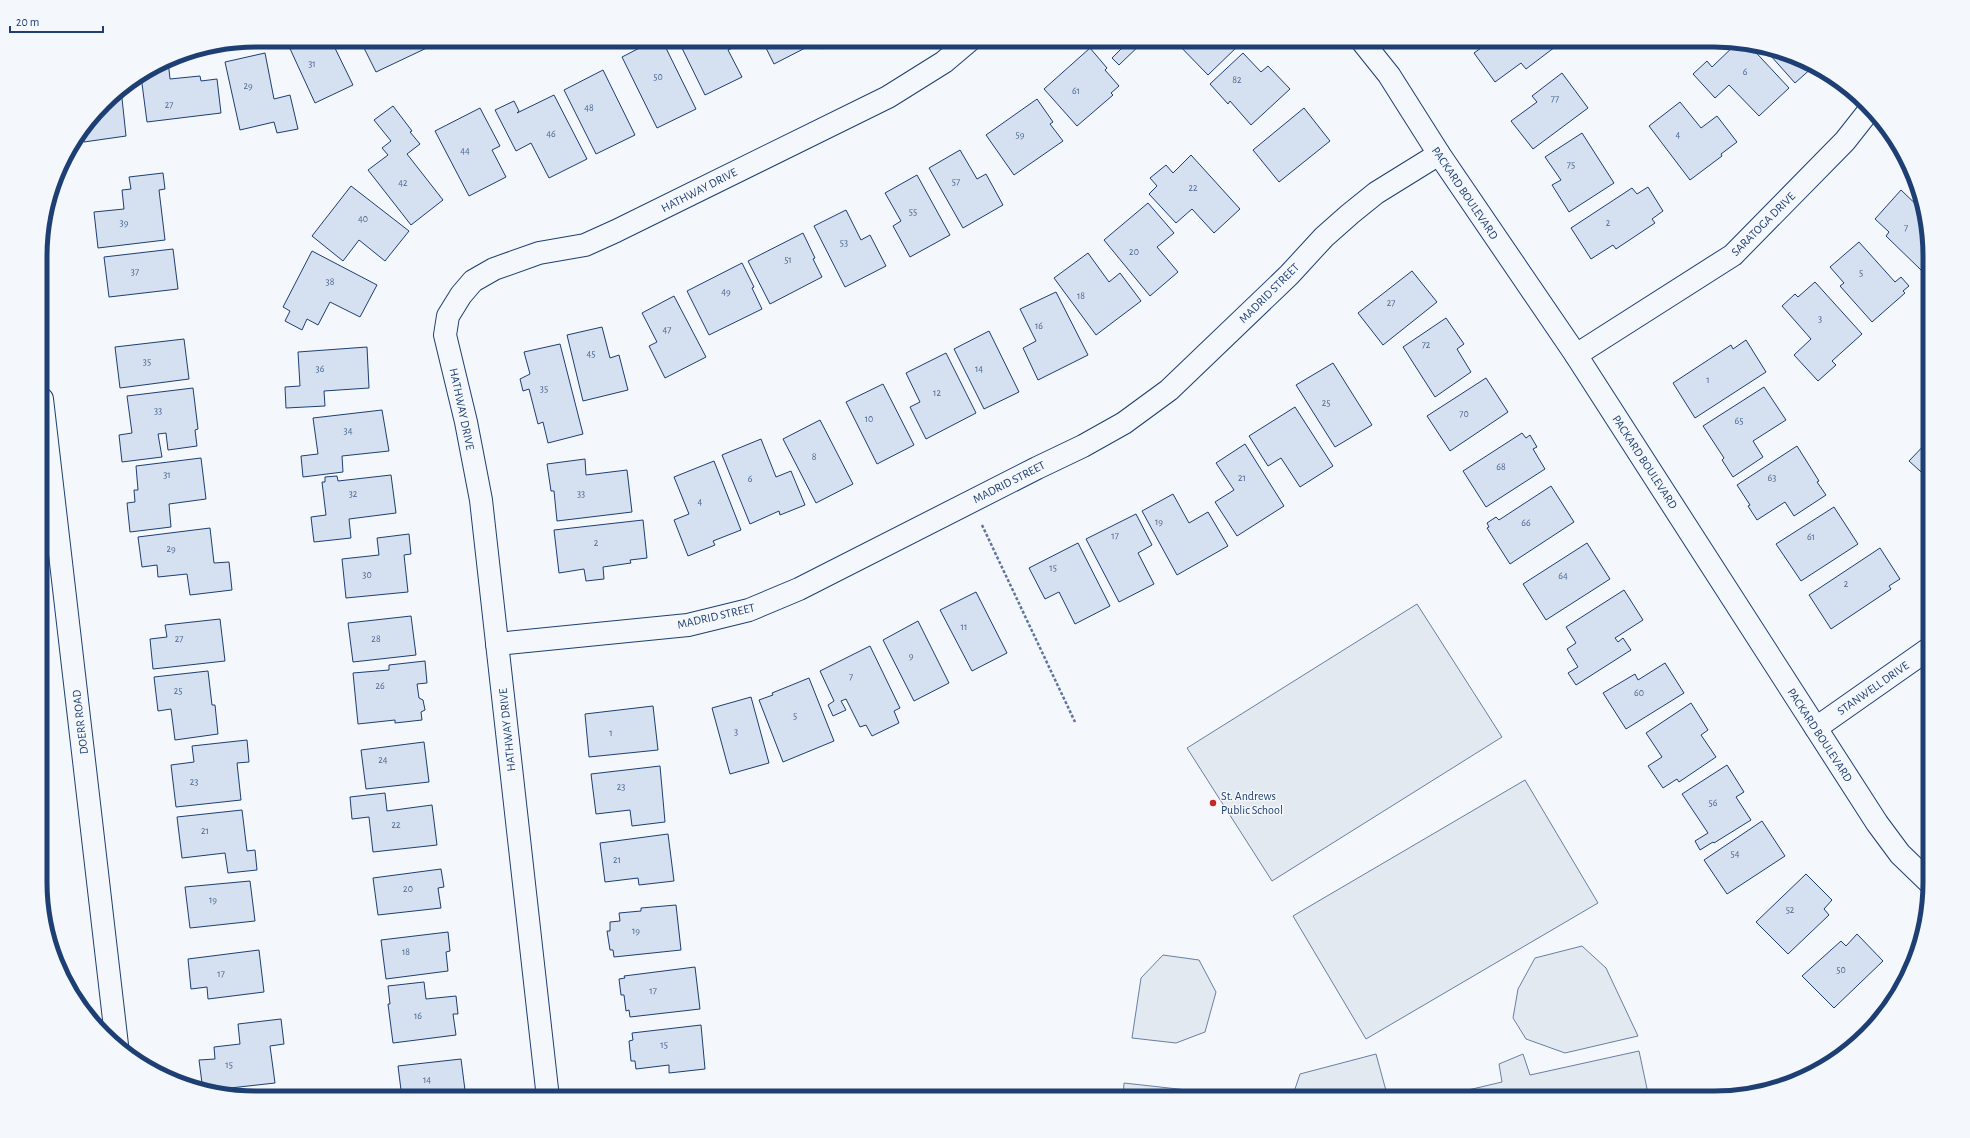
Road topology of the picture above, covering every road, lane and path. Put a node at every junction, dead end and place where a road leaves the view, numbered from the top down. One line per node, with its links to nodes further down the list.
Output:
1 (962, 47): 8 (street, HATHWAY DRIVE)
2 (1367, 47): 4 (street, PACKARD BOULEVARD)
3 (1866, 113): 5 (street, SARATOGA DRIVE)
4 (1439, 154): 5 (street, PACKARD BOULEVARD); 7 (street, MADRID STREET)
5 (1576, 355): 11 (street, PACKARD BOULEVARD)
6 (47, 442): 15 (street, DOERR ROAD)
7 (971, 502): 8 (street, MADRID STREET); 10 (path)
8 (497, 644): 16 (street, HATHWAY DRIVE)
9 (1923, 653): 11 (street, STANWELL DRIVE)
10 (1075, 722)
11 (1816, 728): 12 (street, PACKARD BOULEVARD)
12 (1923, 875)
13 (1884, 1004): 14 (path)
14 (1874, 1017)
15 (116, 1037)
16 (547, 1091)

